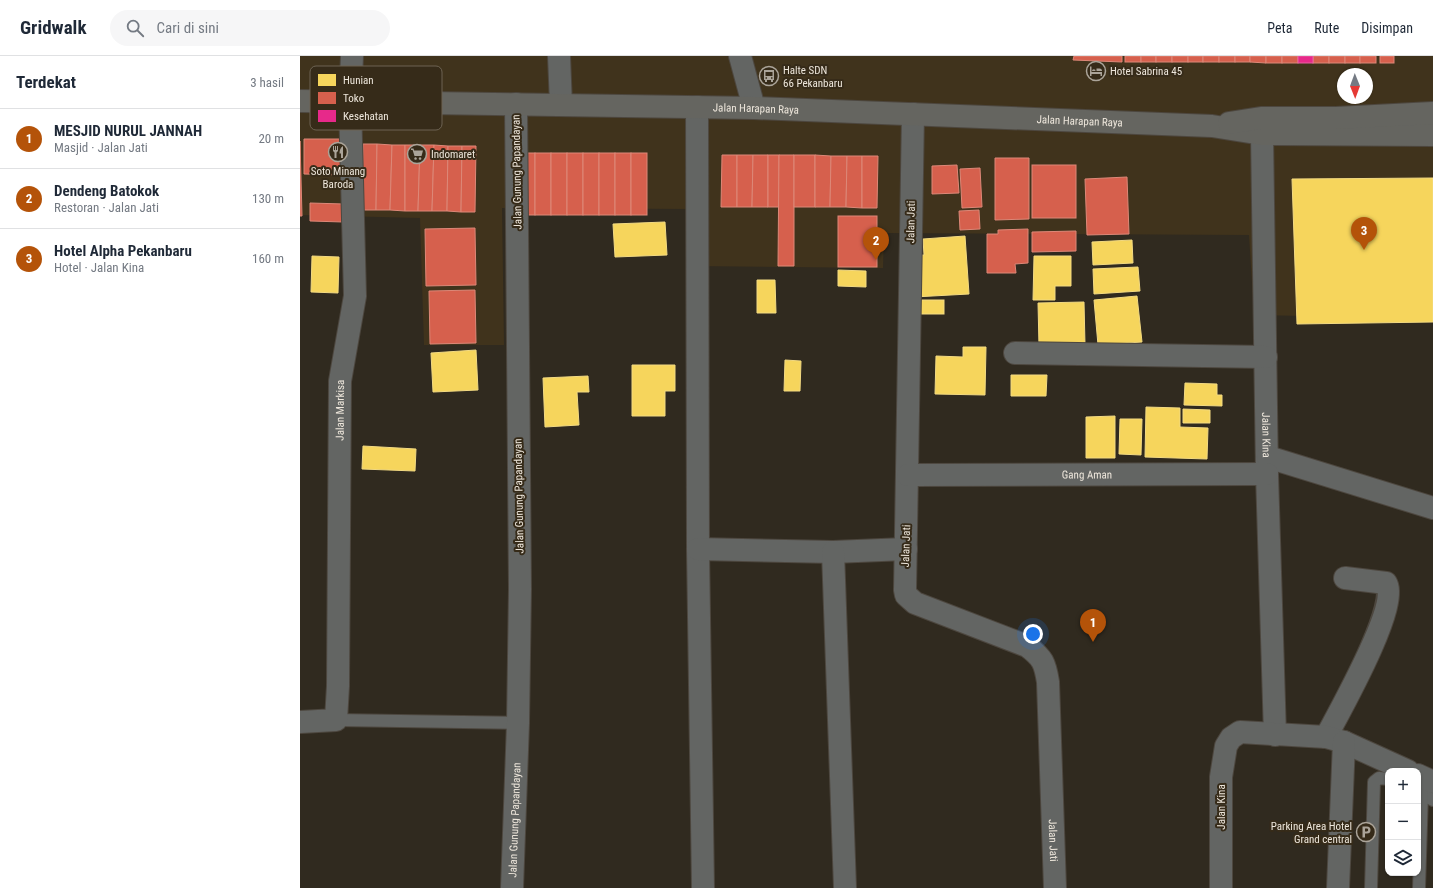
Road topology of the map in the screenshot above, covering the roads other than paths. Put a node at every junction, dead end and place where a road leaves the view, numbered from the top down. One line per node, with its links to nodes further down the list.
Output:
1 (352, 56): 4 (street, Jalan Markisa)
2 (559, 56): 10 (street)
3 (740, 56): 12 (street)
4 (352, 66)
5 (1433, 100): 15 (main road)
6 (300, 101): 7 (main road, Jalan Harapan Raya)
7 (310, 101)
8 (442, 103): 9 (main road, Jalan Harapan Raya)
9 (516, 104): 10 (main road, Jalan Harapan Raya); 31 (street, Jalan Gunung Papandayan)
10 (561, 105): 11 (main road, Jalan Harapan Raya)
11 (697, 107): 12 (main road, Jalan Harapan Raya); 26 (street)
12 (754, 108): 14 (main road, Jalan Harapan Raya)
13 (1433, 113): 15 (main road, Jalan Harapan Raya)
14 (913, 114): 16 (main road, Jalan Harapan Raya); 23 (street, Jalan Jati)
15 (1368, 117): 16 (main road, Jalan Harapan Raya)
16 (1212, 126): 18 (main road, Jalan Harapan Raya)
17 (351, 130): 29 (street, Jalan Markisa)
18 (1262, 134): 19 (main road, Jalan Harapan Raya); 21 (street, Jalan Kina)
19 (1433, 136)
20 (1015, 354): 21 (street)
21 (1266, 357): 22 (street, Jalan Kina)
22 (1267, 465): 23 (street, Gang Aman); 24 (street, Gang Aman); 32 (street, Jalan Kina)
23 (908, 475): 25 (street, Jalan Jati)
24 (1433, 508)
25 (906, 549): 27 (street); 41 (street, Jalan Jati)
26 (698, 550): 27 (street); 39 (street)
27 (833, 552): 40 (street)
28 (1345, 578): 33 (street)
29 (336, 720): 30 (street); 31 (lane)
30 (300, 722)
31 (518, 723): 38 (street, Jalan Gunung Papandayan)
32 (1275, 735): 33 (street); 42 (street, Jalan Kina)
33 (1335, 740): 34 (street); 43 (street)
34 (1401, 768)
35 (1385, 779): 44 (lane)
36 (1423, 786): 37 (lane); 45 (lane)
37 (1433, 800)
38 (512, 888)
39 (703, 888)
40 (845, 888)
41 (1055, 888)
42 (1221, 888)
43 (1338, 888)
44 (1371, 888)
45 (1419, 888)

